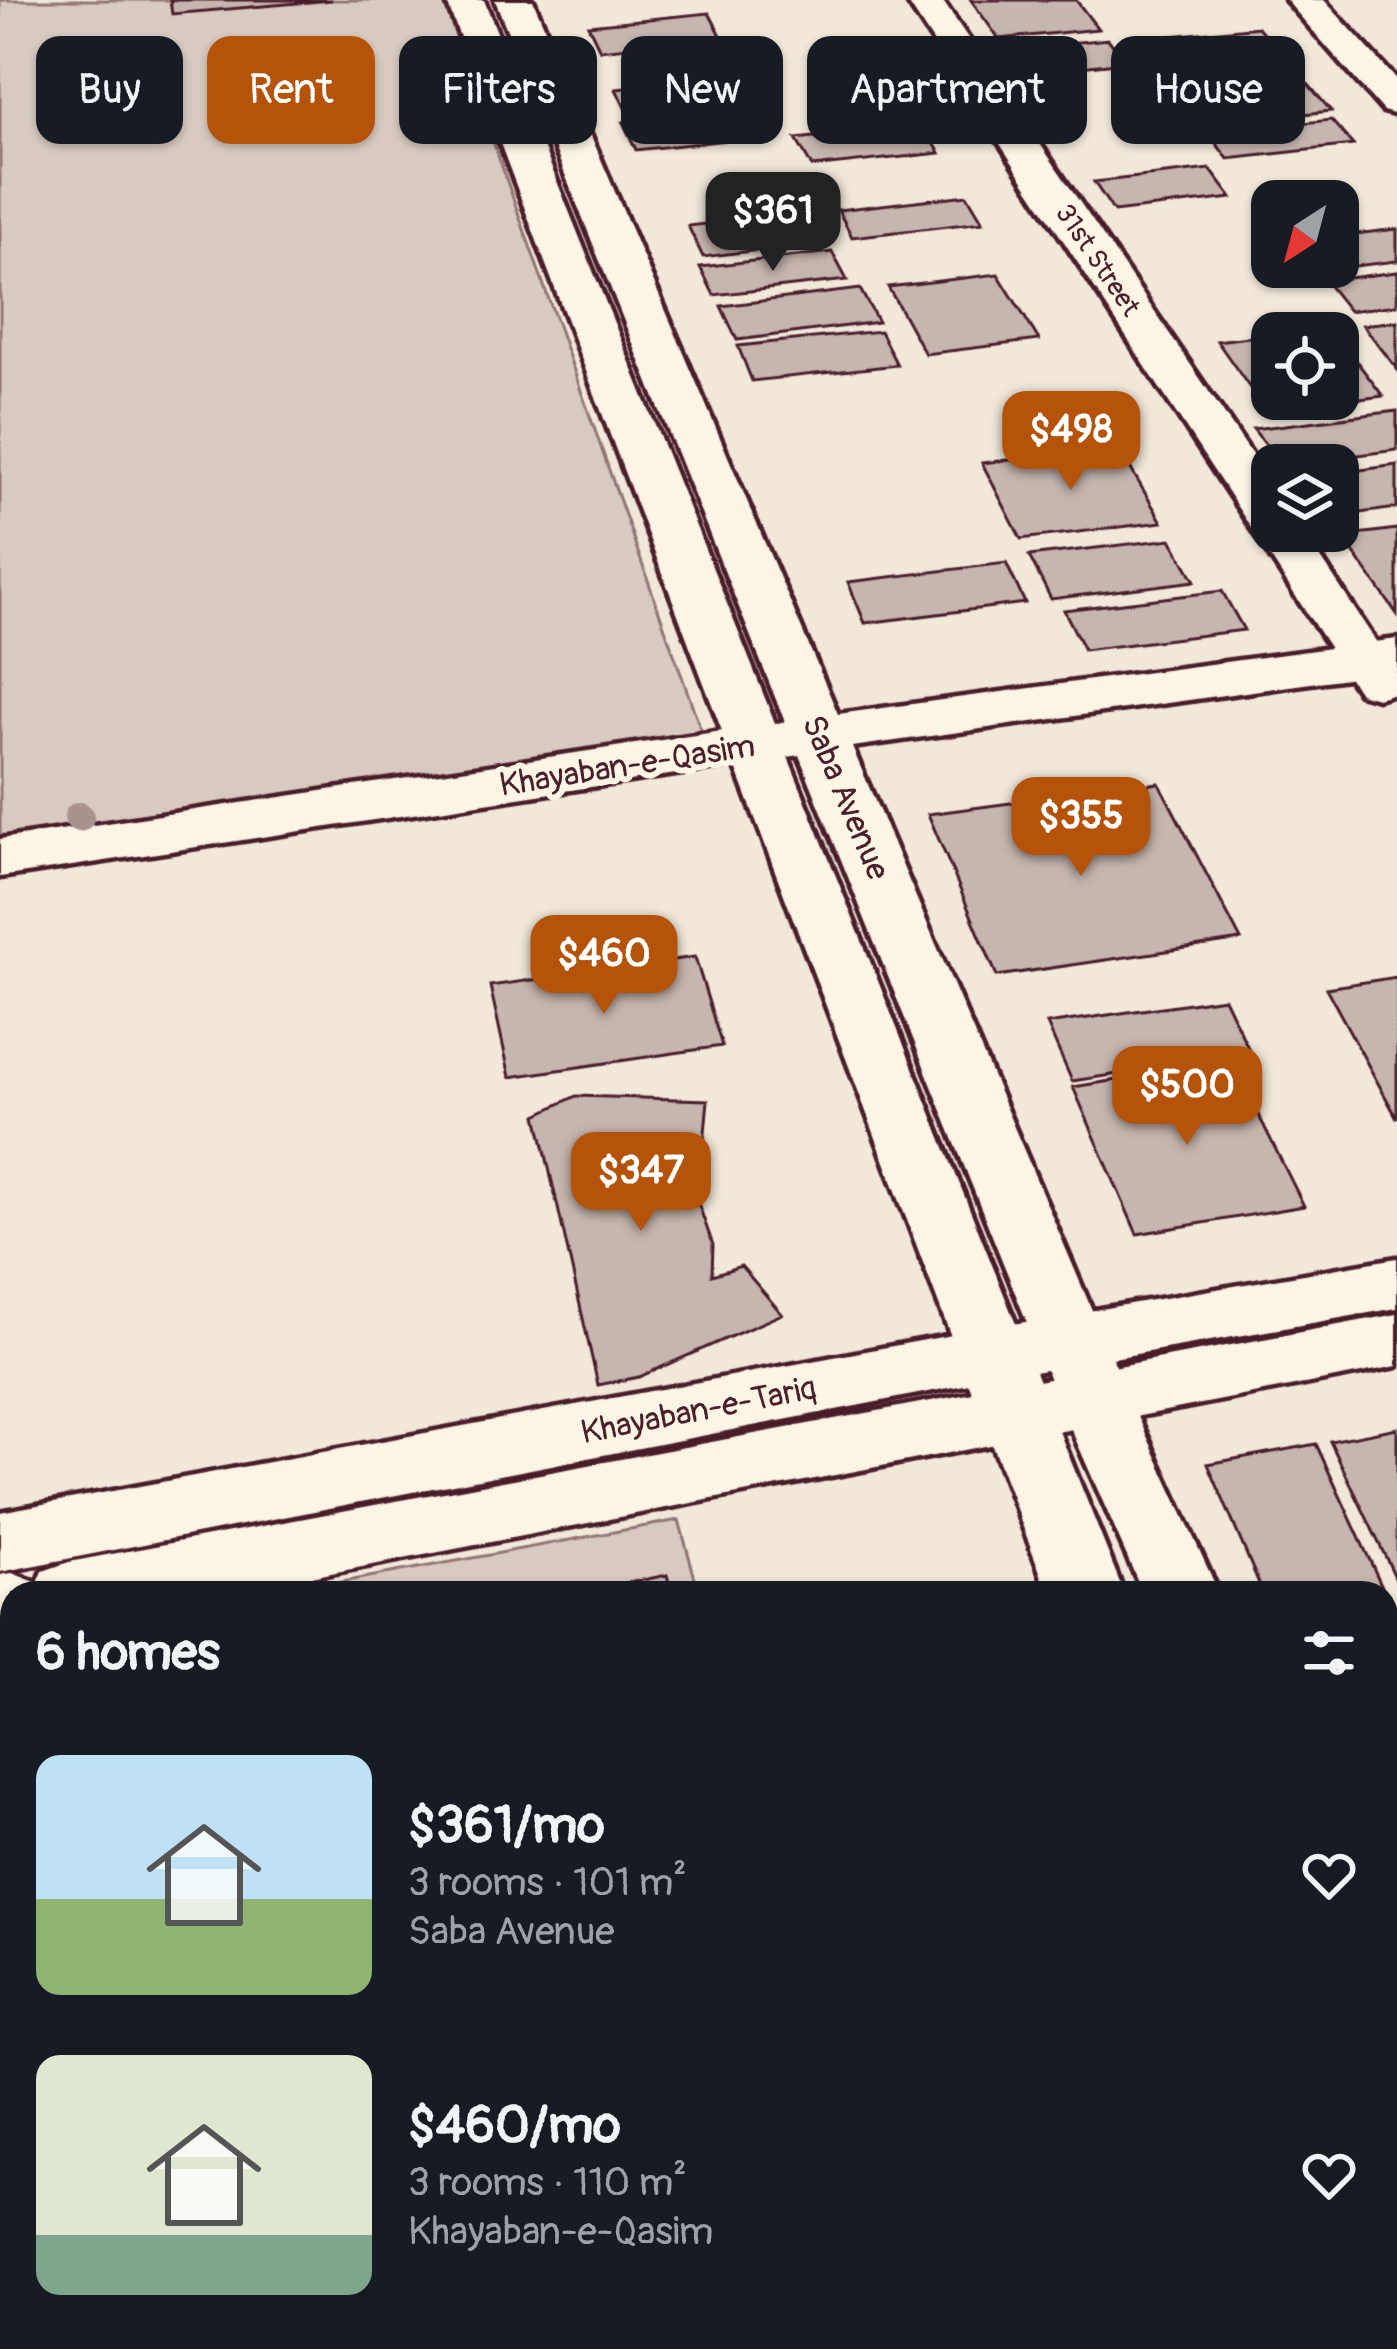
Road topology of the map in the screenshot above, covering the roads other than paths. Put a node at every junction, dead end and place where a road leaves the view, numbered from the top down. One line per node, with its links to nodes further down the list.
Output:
1 (465, 0): 10 (main road, Saba Avenue)
2 (514, 0): 9 (main road, Saba Avenue)
3 (924, 0): 6 (street, 31st Street)
4 (1304, 0): 5 (street)
5 (1397, 103)
6 (1251, 489)
7 (1295, 552): 8 (street)
8 (1384, 669): 9 (main road, Khayaban-e-Qasim)
9 (826, 747): 10 (main road, Khayaban-e-Qasim); 15 (main road, Saba Avenue)
10 (758, 758): 11 (main road, Khayaban-e-Qasim); 12 (main road, Khayaban-e-Qasim); 16 (main road, Saba Avenue)
11 (0, 858)
12 (0, 881)
13 (1397, 1283): 15 (street, Khayaban-e-Tariq)
14 (1397, 1340): 15 (street, Khayaban-e-Tariq)
15 (1083, 1370): 16 (street, Khayaban-e-Tariq); 20 (main road, Saba Avenue)
16 (1006, 1381): 17 (street, Khayaban-e-Tariq); 18 (street, Khayaban-e-Tariq); 19 (main road, Saba Avenue)
17 (0, 1542)
18 (121, 1581)
19 (1081, 1581)
20 (1176, 1581)

